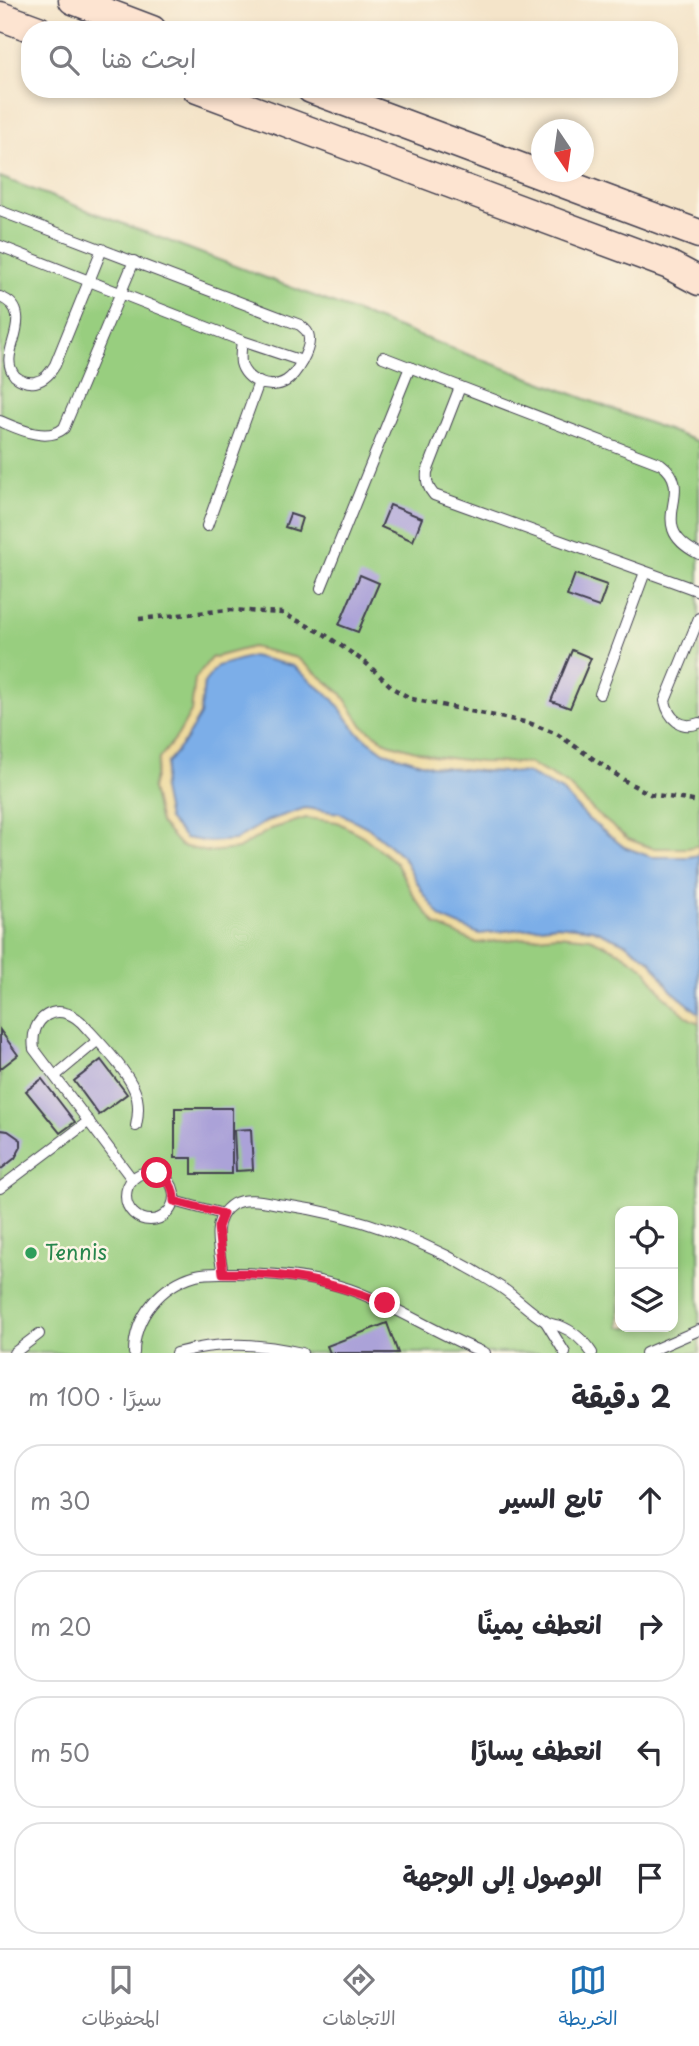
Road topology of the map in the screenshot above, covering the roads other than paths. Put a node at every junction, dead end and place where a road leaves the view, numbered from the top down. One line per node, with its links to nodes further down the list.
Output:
1 (73, 0): 3 (street)
2 (0, 16): 4 (street)
3 (128, 21)
4 (21, 24)
5 (221, 98): 13 (street)
6 (335, 98): 8 (street)
7 (0, 211): 10 (lane)
8 (699, 234)
9 (0, 246): 12 (lane)
10 (102, 249): 11 (lane); 12 (lane)
11 (134, 261): 14 (lane); 18 (lane)
12 (90, 280): 14 (lane); 15 (lane)
13 (699, 281)
14 (121, 292): 16 (lane); 23 (lane)
15 (0, 297)
16 (242, 341): 18 (lane); 20 (lane)
17 (383, 357): 19 (lane)
18 (302, 361): 20 (lane)
19 (411, 367): 21 (lane); 27 (lane)
20 (259, 382): 24 (lane)
21 (460, 387): 25 (lane); 26 (lane)
22 (0, 413): 23 (lane)
23 (4, 422)
24 (207, 526)
25 (699, 554)
26 (645, 572): 28 (lane); 30 (lane)
27 (321, 588)
28 (699, 592)
29 (699, 618): 31 (lane)
30 (600, 694)
31 (699, 723)
32 (97, 1041): 33 (lane); 33 (lane); 35 (lane)
33 (55, 1076): 34 (lane)
34 (89, 1121): 36 (lane); 37 (lane)
35 (136, 1126)
36 (132, 1179): 38 (lane); 38 (lane)
37 (0, 1188)
38 (174, 1201): 39 (lane)
39 (223, 1214): 40 (lane); 41 (lane)
40 (223, 1273): 45 (lane); 48 (lane)
41 (546, 1322): 49 (lane); 50 (lane)
42 (699, 1330): 51 (lane)
43 (39, 1334): 44 (lane)
44 (15, 1353)
45 (134, 1353)
46 (176, 1353): 47 (lane)
47 (302, 1353)
48 (485, 1353)
49 (565, 1353)
50 (592, 1353)
51 (648, 1353)

